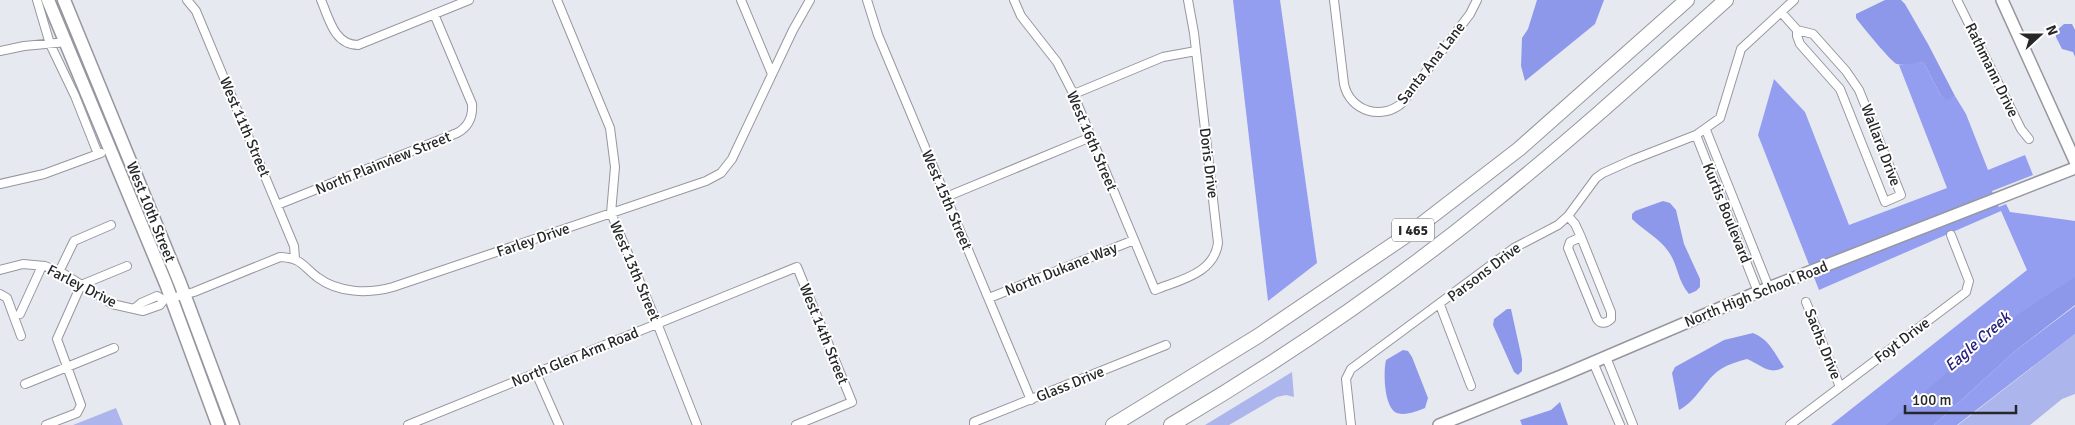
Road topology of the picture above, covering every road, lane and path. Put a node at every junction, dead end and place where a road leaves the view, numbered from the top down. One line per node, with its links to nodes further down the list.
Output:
1 (37, 0): 25 (street)
2 (48, 0): 24 (main road, West 10th Street)
3 (64, 0): 23 (main road, West 10th Street)
4 (187, 0): 44 (street, West 11th Street)
5 (321, 0): 21 (street)
6 (469, 0): 21 (street)
7 (557, 0): 45 (street, West 13th Street)
8 (741, 0): 28 (street)
9 (810, 0): 28 (street, Farley Drive)
10 (868, 0): 43 (street, West 15th Street)
11 (1014, 0): 31 (street, West 16th Street)
12 (1188, 0): 27 (street, Doris Drive)
13 (1334, 0): 14 (street, Santa Ana Lane)
14 (1477, 0)
15 (1687, 0): 89 (highway, I 465)
16 (1726, 0): 90 (highway, I 465)
17 (1794, 0): 20 (street, Parsons Drive)
18 (1957, 0): 35 (street, Rathmann Drive)
19 (2002, 0): 38 (street)
20 (1781, 12): 22 (street, Wallard Drive); 32 (street, Parsons Drive)
21 (434, 14): 44 (street, North Plainview Street)
22 (1797, 30): 29 (street, Wallard Drive); 30 (street, Wallard Drive)
23 (80, 41): 24 (street); 63 (main road, West 10th Street)
24 (66, 42): 25 (street); 36 (main road, West 10th Street)
25 (50, 44): 26 (street); 37 (street)
26 (0, 51)
27 (1196, 52): 31 (street); 60 (street, Doris Drive)
28 (772, 74): 45 (street, Farley Drive)
29 (1853, 80): 30 (street); 30 (street, Wallard Drive)
30 (1840, 90)
31 (1074, 94): 34 (street, West 16th Street)
32 (1706, 130): 33 (street, Parsons Drive); 40 (street)
33 (1696, 135): 42 (street, Kurtis Boulevard); 46 (street, Parsons Drive)
34 (1091, 137): 43 (street); 52 (street, West 16th Street)
35 (2029, 138)
36 (110, 150): 37 (street); 65 (main road, West 10th Street)
37 (98, 154): 41 (street)
38 (2075, 161)
39 (2075, 168): 61 (street, North High School Road)
40 (1726, 180): 42 (street); 48 (street)
41 (0, 184)
42 (1716, 184): 51 (street, Kurtis Boulevard)
43 (946, 197): 64 (street, West 15th Street)
44 (277, 205): 53 (street, West 11th Street)
45 (611, 213): 53 (street, Farley Drive); 69 (street, West 13th Street)
46 (1568, 216): 50 (street); 67 (street, Parsons Drive)
47 (111, 225): 58 (street)
48 (1747, 233): 51 (street); 61 (street)
49 (1952, 235): 79 (street, Foyt Drive)
50 (1581, 237): 50 (street)
51 (1737, 237): 61 (street, Kurtis Boulevard)
52 (1134, 240): 60 (street, West 16th Street); 64 (street, North Dukane Way)
53 (294, 258): 63 (street, Farley Drive)
54 (42, 266): 57 (street, Farley Drive); 58 (street, Farley Drive); 68 (street)
55 (127, 266): 59 (street)
56 (797, 267): 69 (street, North Glen Arm Road); 88 (street, West 14th Street)
57 (0, 270)
58 (60, 272): 59 (street, Farley Drive)
59 (81, 285): 65 (street, Farley Drive); 75 (street)
60 (1155, 290)
61 (1764, 290): 73 (street, North High School Road)
62 (1, 294): 70 (street)
63 (185, 295): 65 (street, Farley Drive); 84 (main road, West 10th Street)
64 (989, 298): 80 (street, West 15th Street)
65 (168, 299): 83 (main road, West 10th Street)
66 (1806, 302): 79 (street, Sachs Drive)
67 (1440, 305): 78 (street); 91 (street, Parsons Drive)
68 (20, 314)
69 (657, 323): 76 (street, North Glen Arm Road); 87 (street, West 13th Street)
70 (21, 336)
71 (1166, 345): 80 (street, Glass Drive)
72 (114, 348): 75 (street)
73 (1606, 357): 74 (street, North High School Road); 94 (street)
74 (1593, 362): 92 (street, North High School Road); 93 (street)
75 (67, 367): 77 (street); 82 (street)
76 (536, 373): 85 (street, North Glen Arm Road); 86 (street)
77 (25, 384)
78 (1471, 386)
79 (1840, 387): 95 (street, Foyt Drive)
80 (1031, 400): 81 (street, Glass Drive)
81 (974, 424)
82 (46, 425)
83 (218, 425)
84 (233, 425)
85 (408, 425)
86 (559, 425)
87 (697, 425)
88 (796, 425)
89 (1113, 425)
90 (1172, 425)
91 (1351, 425)
92 (1439, 425)
93 (1620, 425)
94 (1633, 425)
95 (1790, 425)

